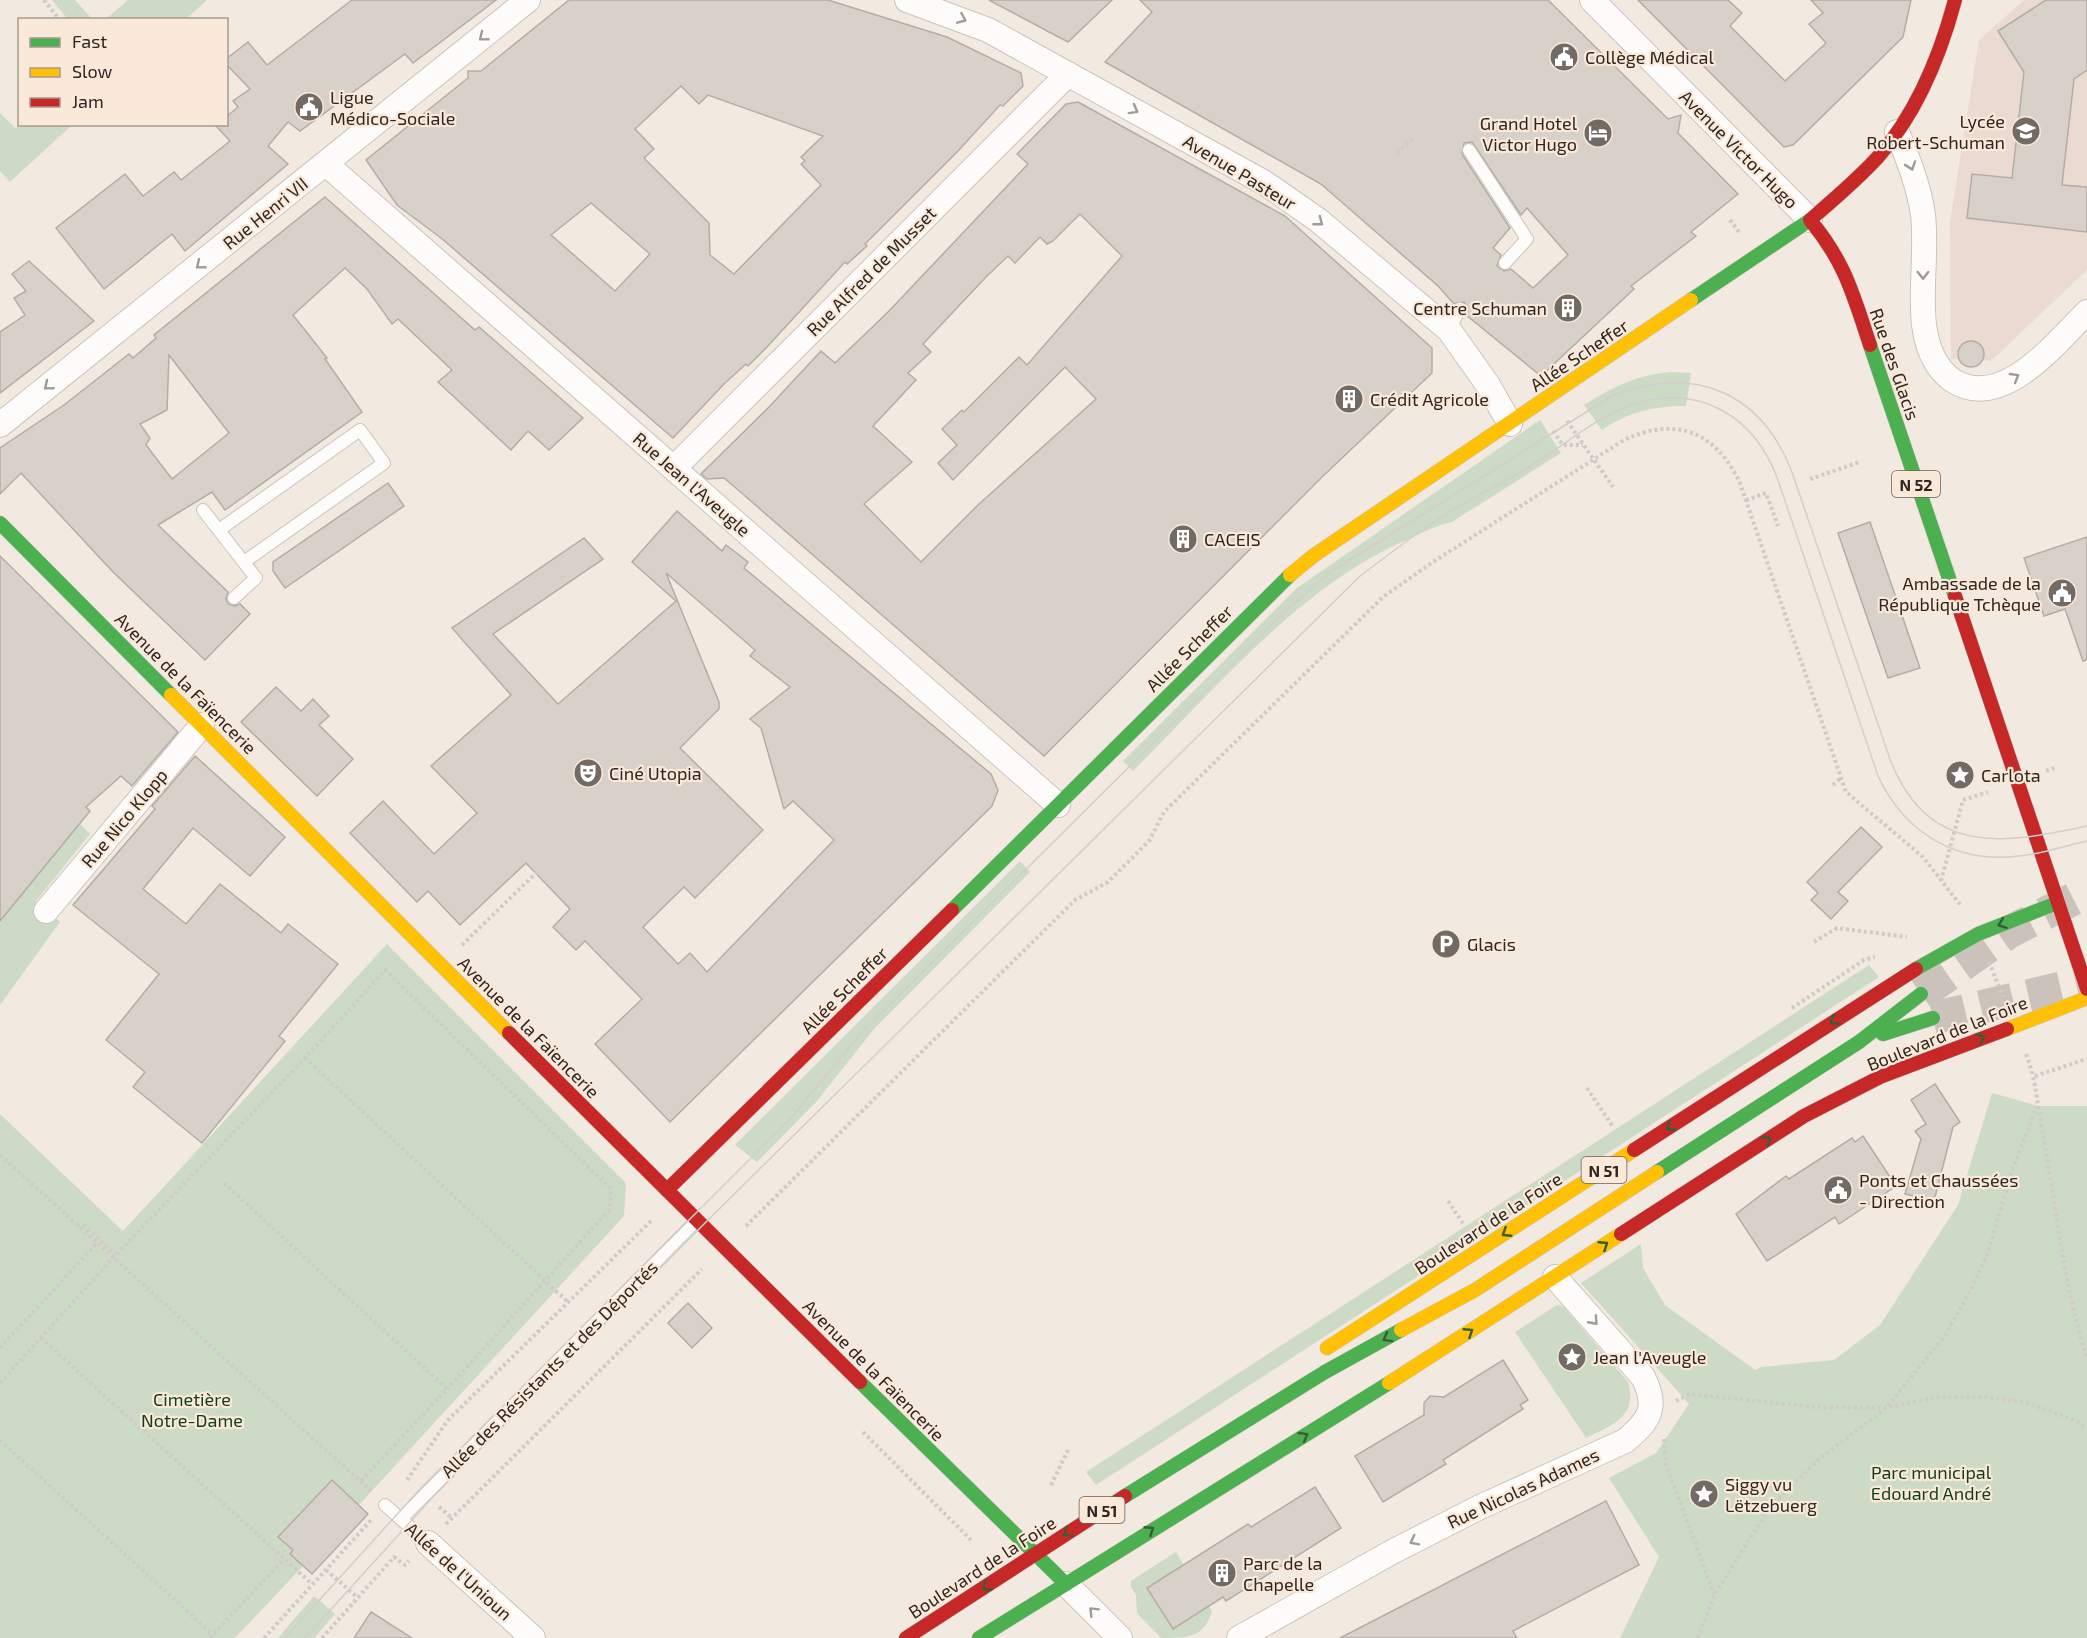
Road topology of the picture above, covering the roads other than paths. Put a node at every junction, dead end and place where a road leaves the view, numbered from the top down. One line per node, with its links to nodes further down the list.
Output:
1 (528, 0): 10 (street, Rue Henri VII, one-way to 10)
2 (907, 0): 7 (street, Avenue Pasteur, one-way to 7)
3 (1592, 0): 11 (street, Avenue Victor Hugo)
4 (1937, 0): 6 (main road)
5 (1955, 0): 6 (main road)
6 (1950, 21): 8 (main road)
7 (1068, 74): 15 (street, Avenue Pasteur, one-way to 15); 16 (street, Rue Alfred de Musset)
8 (1898, 132): 11 (main road); 13 (street, one-way to 13)
9 (1469, 150): 12 (lane)
10 (326, 164): 14 (street, Rue Henri VII, one-way to 14); 16 (street, Rue Jean l'Aveugle)
11 (1810, 220): 15 (main road, Allée Scheffer); 24 (main road, Rue des Glacis / N 52)
12 (1505, 263)
13 (2087, 312)
14 (0, 424)
15 (1509, 424): 23 (main road, Allée Scheffer)
16 (674, 468): 23 (street, Rue Jean l'Aveugle)
17 (203, 510): 19 (lane)
18 (0, 523): 22 (main road, Avenue de la Faïencerie)
19 (219, 530): 20 (lane); 20 (lane)
20 (244, 562): 21 (lane)
21 (234, 598)
22 (202, 725): 25 (street, Rue Nico Klopp); 31 (main road, Avenue de la Faïencerie)
23 (1058, 805): 31 (main road, Allée Scheffer)
24 (2057, 903): 26 (main road, N 52); 36 (main road, Boulevard de la Foire / N 51, one-way to 36)
25 (46, 911)
26 (2087, 990)
27 (1921, 994): 30 (main road, N 51)
28 (2087, 998): 33 (main road, Boulevard de la Foire / N 51, one-way to 28)
29 (1933, 1018): 30 (main road, N 51)
30 (1859, 1042): 34 (main road, Boulevard de la Foire / N 51)
31 (666, 1190): 32 (main road, Avenue de la Faïencerie)
32 (697, 1220): 42 (lane, Allée des Résistants et des Déportés); 44 (main road, Avenue de la Faïencerie)
33 (1555, 1277): 41 (main road, Boulevard de la Foire / N 51, one-way to 33); 50 (street, Rue Nicolas Adames, one-way to 50)
34 (1475, 1290): 35 (main road, Boulevard de la Foire / N 51); 39 (main road, Boulevard de la Foire / N 51, one-way to 39)
35 (1400, 1347)
36 (1313, 1357)
37 (1277, 1384): 39 (main road, Boulevard de la Foire / N 51)
38 (1306, 1418): 41 (main road, Boulevard de la Foire / N 51)
39 (1169, 1467): 44 (main road, Boulevard de la Foire / N 51, one-way to 44)
40 (386, 1505): 42 (lane, Allée de l'Unioun)
41 (1182, 1510): 45 (main road, Boulevard de la Foire / N 51, one-way to 41)
42 (401, 1519): 43 (lane, Allée de l'Unioun)
43 (428, 1543): 46 (street, Allée de l'Unioun)
44 (1035, 1555): 45 (main road, Avenue de la Faïencerie); 47 (main road, Boulevard de la Foire / N 51, one-way to 47)
45 (1066, 1584): 48 (main road, Boulevard de la Foire); 49 (street, one-way to 45)
46 (533, 1638)
47 (906, 1638)
48 (979, 1638)
49 (1120, 1638)
50 (1239, 1638)

